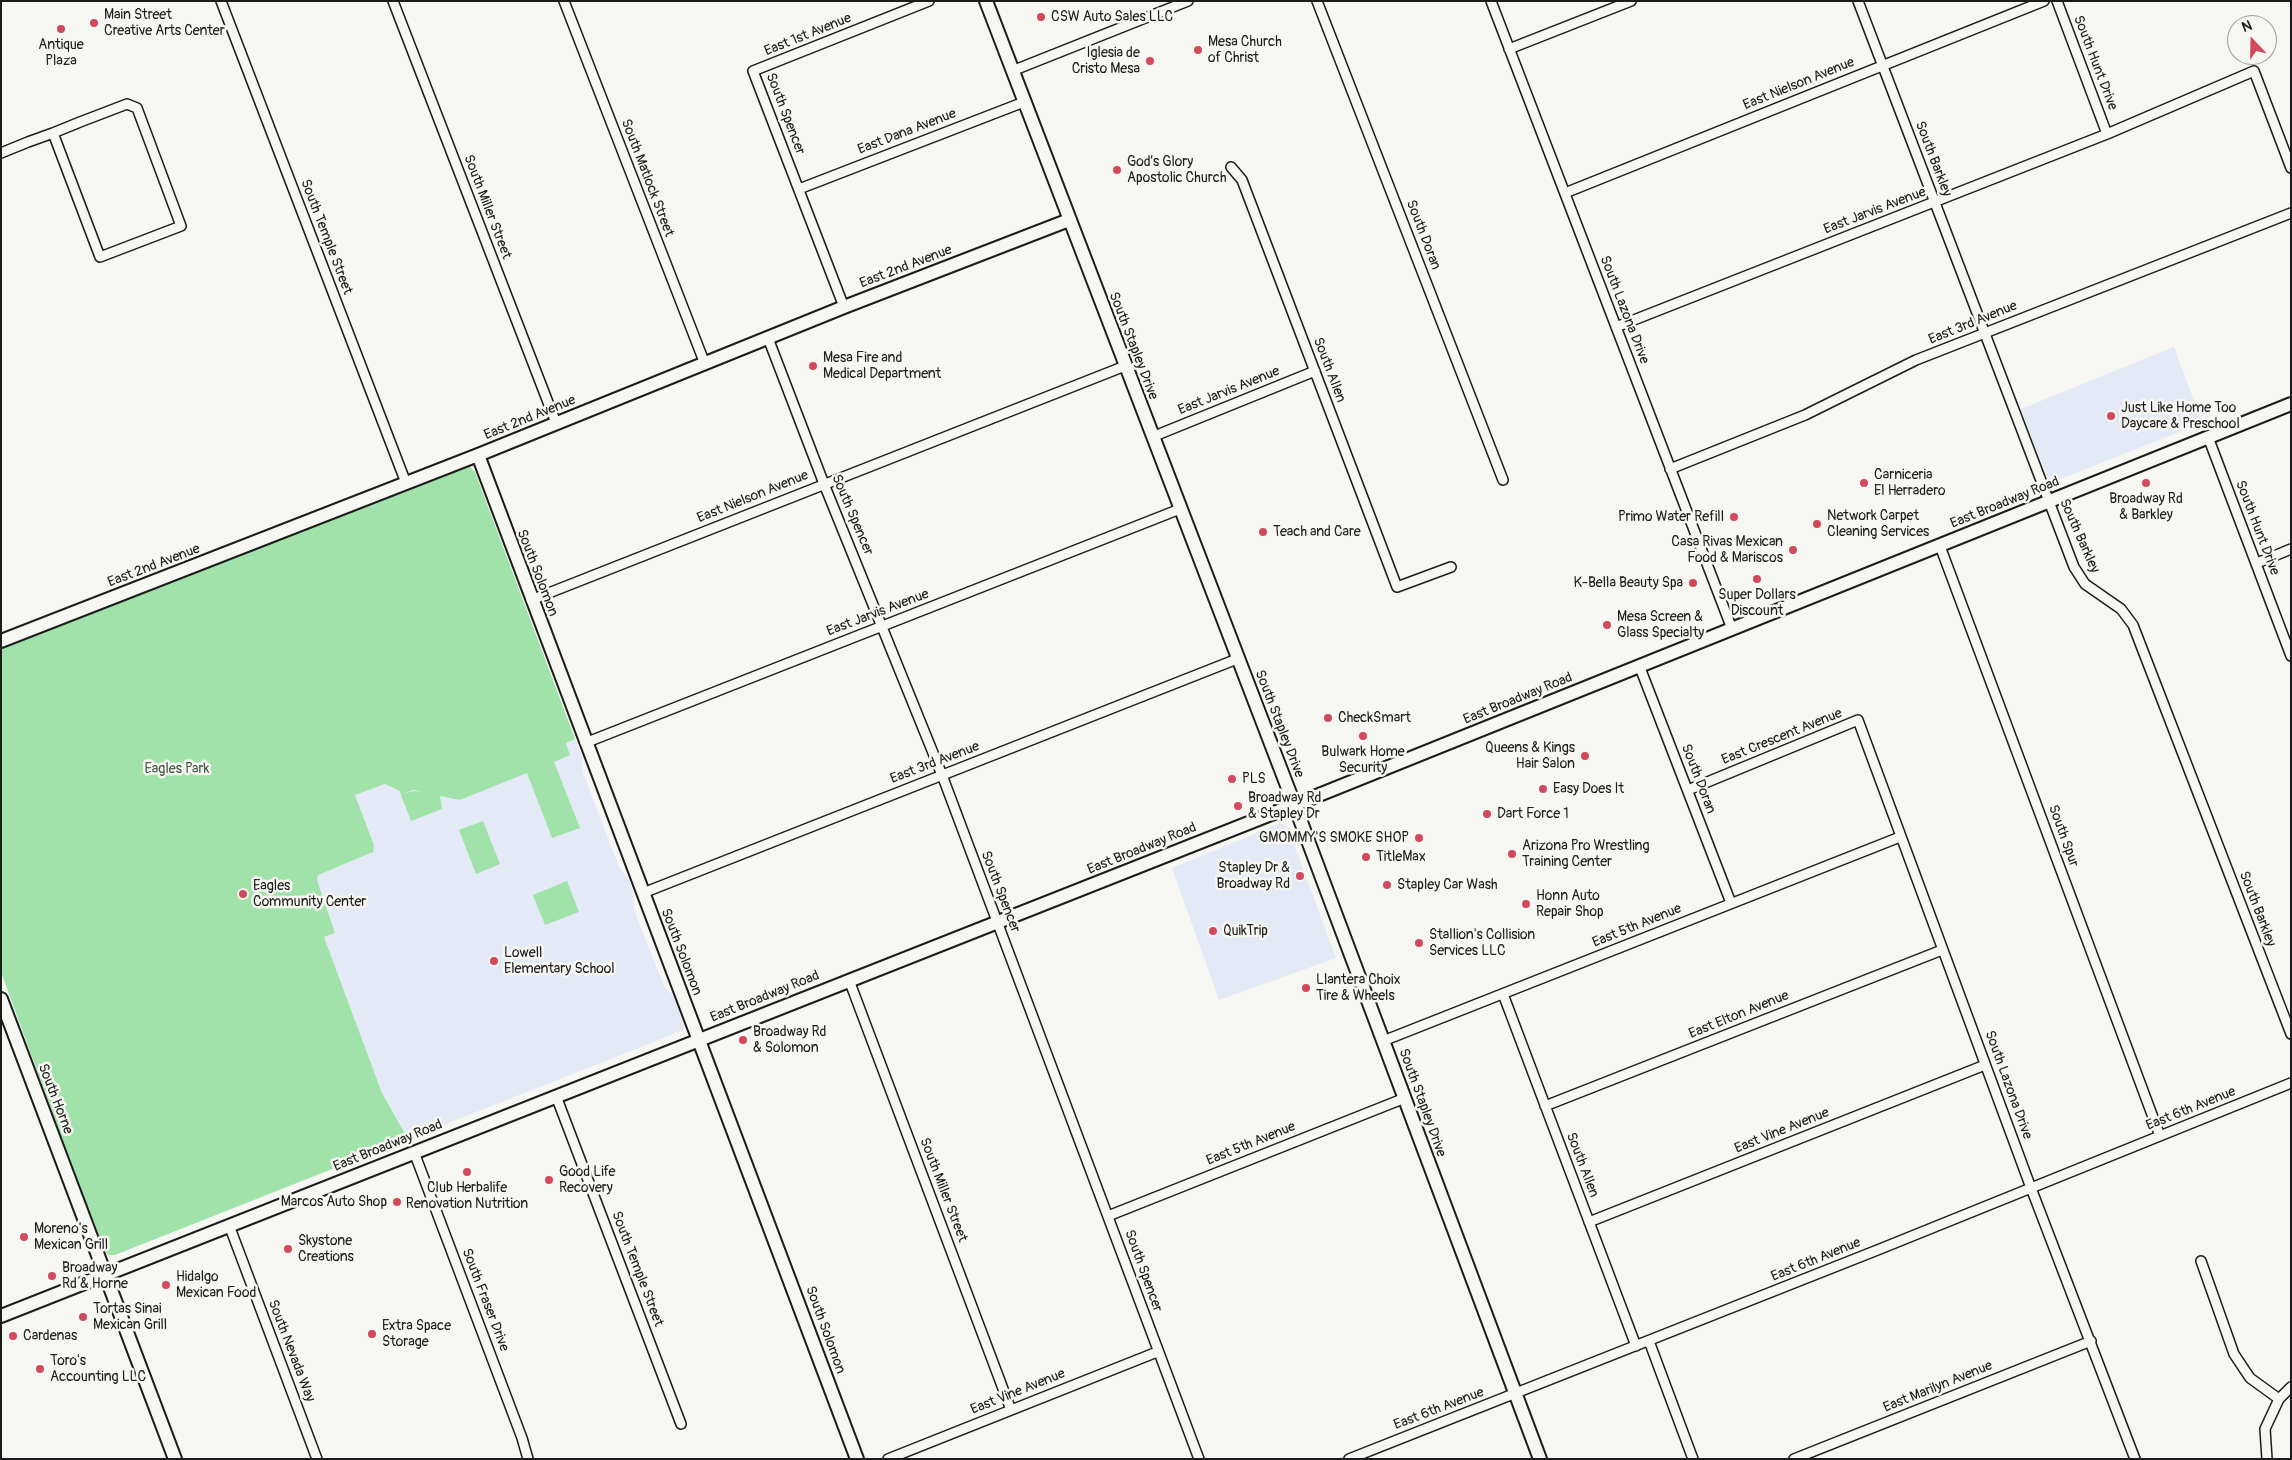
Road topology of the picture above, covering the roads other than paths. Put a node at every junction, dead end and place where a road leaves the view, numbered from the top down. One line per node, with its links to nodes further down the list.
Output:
1 (221, 1): 42 (street, South Temple Street)
2 (393, 1): 36 (street, South Miller Street)
3 (564, 1): 32 (street, South Matlock Street)
4 (930, 1): 15 (street, East 1st Avenue)
5 (986, 1): 16 (main road, South Stapley Drive)
6 (1317, 1): 41 (street, South Doran)
7 (1491, 1): 13 (street, South Lazona Drive)
8 (1631, 1): 13 (street)
9 (1858, 1): 14 (street, South Barkley)
10 (2044, 1): 14 (street, East Nielson Avenue)
11 (2057, 1): 19 (street, South Hunt Drive)
12 (1184, 2): 16 (street)
13 (1508, 49): 24 (street, South Lazona Drive)
14 (1883, 65): 24 (street, East Nielson Avenue); 25 (street, South Barkley)
15 (753, 71): 23 (street, South Spencer)
16 (1012, 71): 17 (main road, South Stapley Drive)
17 (1024, 102): 23 (street, East Dana Avenue); 27 (main road, South Stapley Drive)
18 (52, 133): 18 (street); 20 (street)
19 (2107, 134): 22 (street, East Jarvis Avenue); 25 (street, East Jarvis Avenue)
20 (1, 153)
21 (1230, 167): 34 (street, South Allen)
22 (2291, 168)
23 (799, 189): 28 (street, South Spencer)
24 (1565, 194): 29 (street, South Lazona Drive)
25 (1935, 202): 29 (street, East Jarvis Avenue); 30 (street, South Barkley)
26 (2291, 212): 30 (street, East 3rd Avenue)
27 (1069, 220): 28 (main road, East 2nd Avenue); 33 (main road, South Stapley Drive)
28 (844, 307): 31 (main road, East 2nd Avenue)
29 (1616, 328): 40 (street, South Lazona Drive)
30 (1984, 333): 40 (street, East 3rd Avenue); 44 (street, South Barkley)
31 (768, 338): 32 (main road, East 2nd Avenue); 43 (street, South Spencer)
32 (705, 364): 36 (main road, East 2nd Avenue)
33 (1125, 366): 37 (main road, South Stapley Drive); 43 (street, East Nielson Avenue)
34 (1315, 371): 37 (street, East Jarvis Avenue); 49 (street, South Allen)
35 (2291, 404): 38 (main road, East Broadway Road)
36 (556, 423): 39 (main road, East 2nd Avenue)
37 (1152, 437): 45 (main road, South Stapley Drive)
38 (2208, 437): 44 (main road, East Broadway Road); 48 (street, South Hunt Drive)
39 (478, 455): 42 (main road, East 2nd Avenue); 50 (main road, South Solomon)
40 (1670, 469): 52 (street, South Lazona Drive)
41 (1504, 480)
42 (406, 483): 53 (main road, East 2nd Avenue)
43 (824, 484): 50 (street, East Nielson Avenue); 51 (street, South Spencer)
44 (2048, 501): 46 (main road, East Broadway Road); 70 (street, South Barkley)
45 (1180, 509): 51 (street, East Jarvis Avenue); 55 (main road, South Stapley Drive)
46 (1940, 546): 52 (main road, East Broadway Road); 78 (street, South Spur)
47 (2291, 548): 48 (street)
48 (2257, 563): 54 (street, South Hunt Drive)
49 (1451, 566)
50 (531, 600): 58 (main road, South Solomon)
51 (883, 626): 58 (street, East Jarvis Avenue); 59 (street, South Spencer)
52 (1732, 629): 56 (main road, East Broadway Road)
53 (1, 641)
54 (2291, 656)
55 (1237, 659): 59 (street, East 3rd Avenue); 61 (main road, South Stapley Drive)
56 (1639, 665): 60 (street, South Doran); 61 (main road, East Broadway Road)
57 (1858, 720): 60 (street, East Crescent Avenue); 62 (street, South Lazona Drive)
58 (585, 743): 63 (main road, South Solomon)
59 (942, 775): 63 (street, East 3rd Avenue); 65 (street, South Spencer)
60 (1688, 790): 64 (street, South Doran)
61 (1294, 805): 65 (main road, East Broadway Road); 72 (main road, South Stapley Drive)
62 (1900, 837): 64 (street, East 5th Avenue); 66 (street, South Lazona Drive)
63 (643, 893): 71 (main road, South Solomon)
64 (1731, 903): 68 (street, East 5th Avenue)
65 (997, 922): 67 (main road, East Broadway Road); 81 (street, South Spencer)
66 (1942, 950): 73 (street, South Lazona Drive); 77 (street, East Elton Avenue)
67 (849, 980): 71 (main road, East Broadway Road); 94 (street, South Miller Street)
68 (1503, 994): 72 (street, East 5th Avenue); 77 (street, South Allen)
69 (1, 1000): 85 (main road, South Horne)
70 (2291, 1034)
71 (699, 1039): 75 (main road, East Broadway Road); 99 (main road, South Solomon)
72 (1383, 1041): 76 (main road, South Stapley Drive)
73 (1985, 1065): 80 (street, South Lazona Drive); 82 (street, East Vine Avenue)
74 (2291, 1083): 78 (street, East 6th Avenue)
75 (556, 1096): 79 (main road, East Broadway Road); 95 (street, South Temple Street)
76 (1405, 1098): 81 (street, East 5th Avenue); 92 (main road, South Stapley Drive)
77 (1545, 1106): 82 (street, South Allen)
78 (2160, 1136): 80 (street, East 6th Avenue)
79 (414, 1152): 83 (main road, East Broadway Road); 98 (street, South Fraser Drive)
80 (2031, 1188): 87 (street, East 6th Avenue); 88 (street, South Lazona Drive)
81 (1108, 1216): 90 (street, South Spencer)
82 (1589, 1222): 89 (street, South Allen)
83 (229, 1225): 85 (main road, East Broadway Road); 97 (street, South Nevada Way)
84 (2201, 1261): 93 (street)
85 (105, 1274): 86 (main road, East Broadway Road); 96 (main road)
86 (1, 1316)
87 (1649, 1341): 89 (street, East 6th Avenue); 104 (street)
88 (2091, 1341): 105 (street, East Marilyn Avenue); 106 (street, South Lazona Drive)
89 (1636, 1346): 92 (street, East 6th Avenue)
90 (1157, 1352): 94 (street, East Vine Avenue); 101 (street, South Spencer)
91 (2291, 1386): 93 (street)
92 (1516, 1394): 102 (street, East 6th Avenue); 103 (main road, South Stapley Drive)
93 (2279, 1399): 107 (street)
94 (1010, 1410): 100 (street, East Vine Avenue)
95 (681, 1424)
96 (175, 1459)
97 (317, 1459)
98 (528, 1459)
99 (857, 1459)
100 (888, 1459)
101 (1199, 1459)
102 (1349, 1459)
103 (1540, 1459)
104 (1693, 1459)
105 (1794, 1459)
106 (2135, 1459)
107 (2267, 1459)

